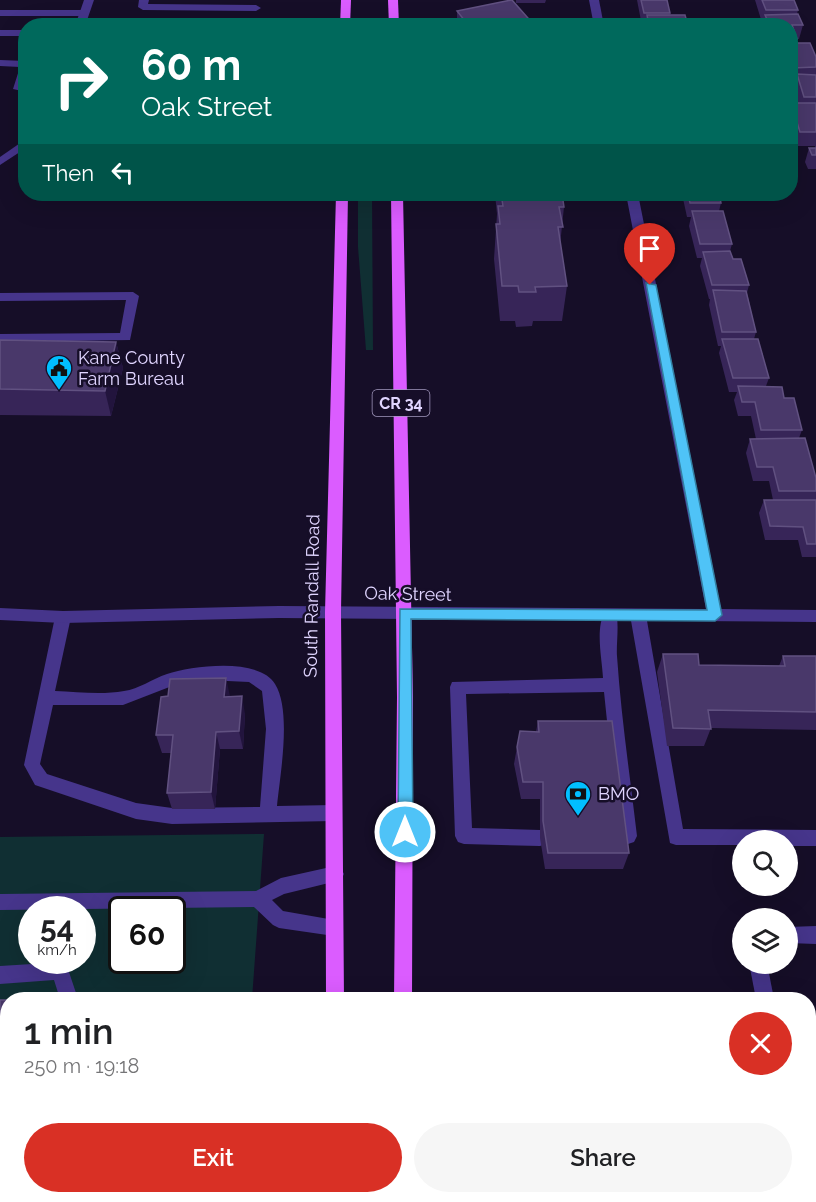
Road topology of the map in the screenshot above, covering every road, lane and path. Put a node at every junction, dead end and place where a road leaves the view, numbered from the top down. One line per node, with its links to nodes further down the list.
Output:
1 (89, 0): 8 (street)
2 (144, 0): 6 (street)
3 (346, 0): 10 (main road)
4 (393, 0): 11 (main road)
5 (594, 0): 12 (street)
6 (256, 8)
7 (0, 14): 8 (street)
8 (84, 14): 9 (street)
9 (83, 18)
10 (345, 18)
11 (394, 18)
12 (597, 18)
13 (0, 33): 14 (street)
14 (18, 33)
15 (0, 63): 16 (street)
16 (18, 64)
17 (18, 148): 18 (street)
18 (0, 162)
19 (342, 201): 24 (main road, South Randall Road)
20 (397, 201): 25 (main road, CR 34)
21 (633, 201): 29 (street)
22 (0, 297): 23 (street)
23 (0, 338)
24 (333, 612): 25 (street, Oak Street); 30 (street, Oak Street); 34 (main road, South Randall Road)
25 (405, 613): 27 (street, Oak Street); 53 (main road, CR 34)
26 (0, 614): 30 (street, Oak Street)
27 (610, 615): 28 (street, Oak Street); 32 (street)
28 (638, 615): 29 (street, Oak Street); 38 (street)
29 (715, 615): 31 (street, Oak Street)
30 (63, 616): 33 (street)
31 (816, 616)
32 (610, 685): 36 (street); 37 (street)
33 (45, 698): 35 (street); 35 (street)
34 (334, 813): 35 (street); 39 (main road, South Randall Road)
35 (268, 814)
36 (619, 835)
37 (540, 838)
38 (816, 838)
39 (335, 874): 40 (street); 44 (main road, South Randall Road)
40 (258, 899): 43 (street); 44 (street)
41 (0, 902): 42 (street)
42 (18, 903)
43 (96, 904)
44 (334, 927): 52 (main road, South Randall Road)
45 (798, 935): 46 (street)
46 (816, 935)
47 (18, 972): 50 (street)
48 (61, 974): 51 (street)
49 (760, 974): 54 (street)
50 (0, 975)
51 (67, 992)
52 (335, 992)
53 (403, 992)
54 (764, 992)

